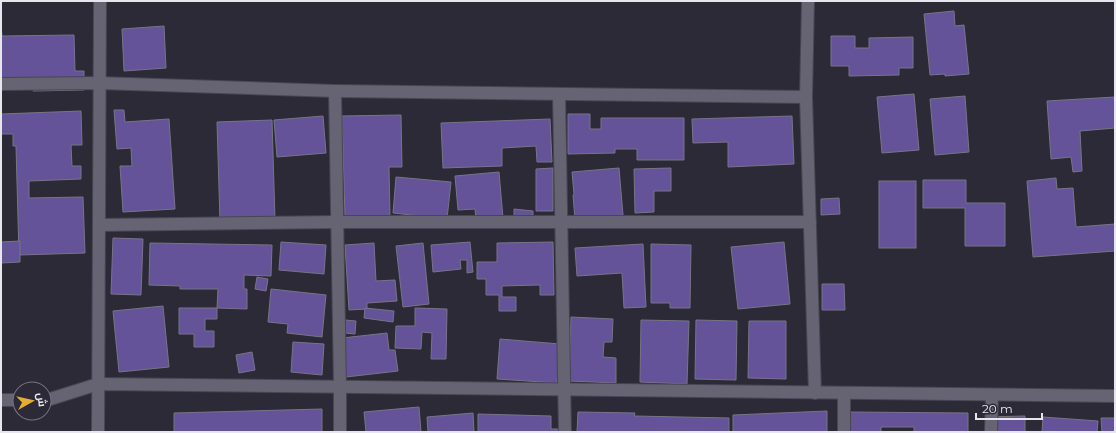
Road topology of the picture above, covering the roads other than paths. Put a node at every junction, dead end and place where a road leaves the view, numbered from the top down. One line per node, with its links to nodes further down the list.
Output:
1 (100, 1): 3 (street)
2 (808, 1): 7 (street)
3 (99, 83): 4 (street); 5 (street); 11 (street)
4 (1, 84)
5 (335, 91): 6 (street); 8 (street)
6 (559, 94): 7 (street); 9 (street)
7 (806, 97): 10 (street)
8 (337, 222): 9 (street); 11 (street); 13 (street)
9 (560, 222): 10 (street); 14 (street)
10 (810, 222): 15 (street)
11 (99, 225): 12 (street)
12 (98, 384): 13 (street); 19 (street); 22 (street)
13 (340, 387): 14 (street); 23 (street)
14 (564, 390): 15 (street); 24 (street)
15 (815, 393): 16 (street)
16 (844, 393): 17 (street); 25 (street)
17 (992, 395): 18 (street); 26 (street)
18 (1115, 396)
19 (52, 398)
20 (1, 400): 21 (street)
21 (12, 400)
22 (98, 432)
23 (340, 432)
24 (565, 432)
25 (844, 432)
26 (991, 432)

